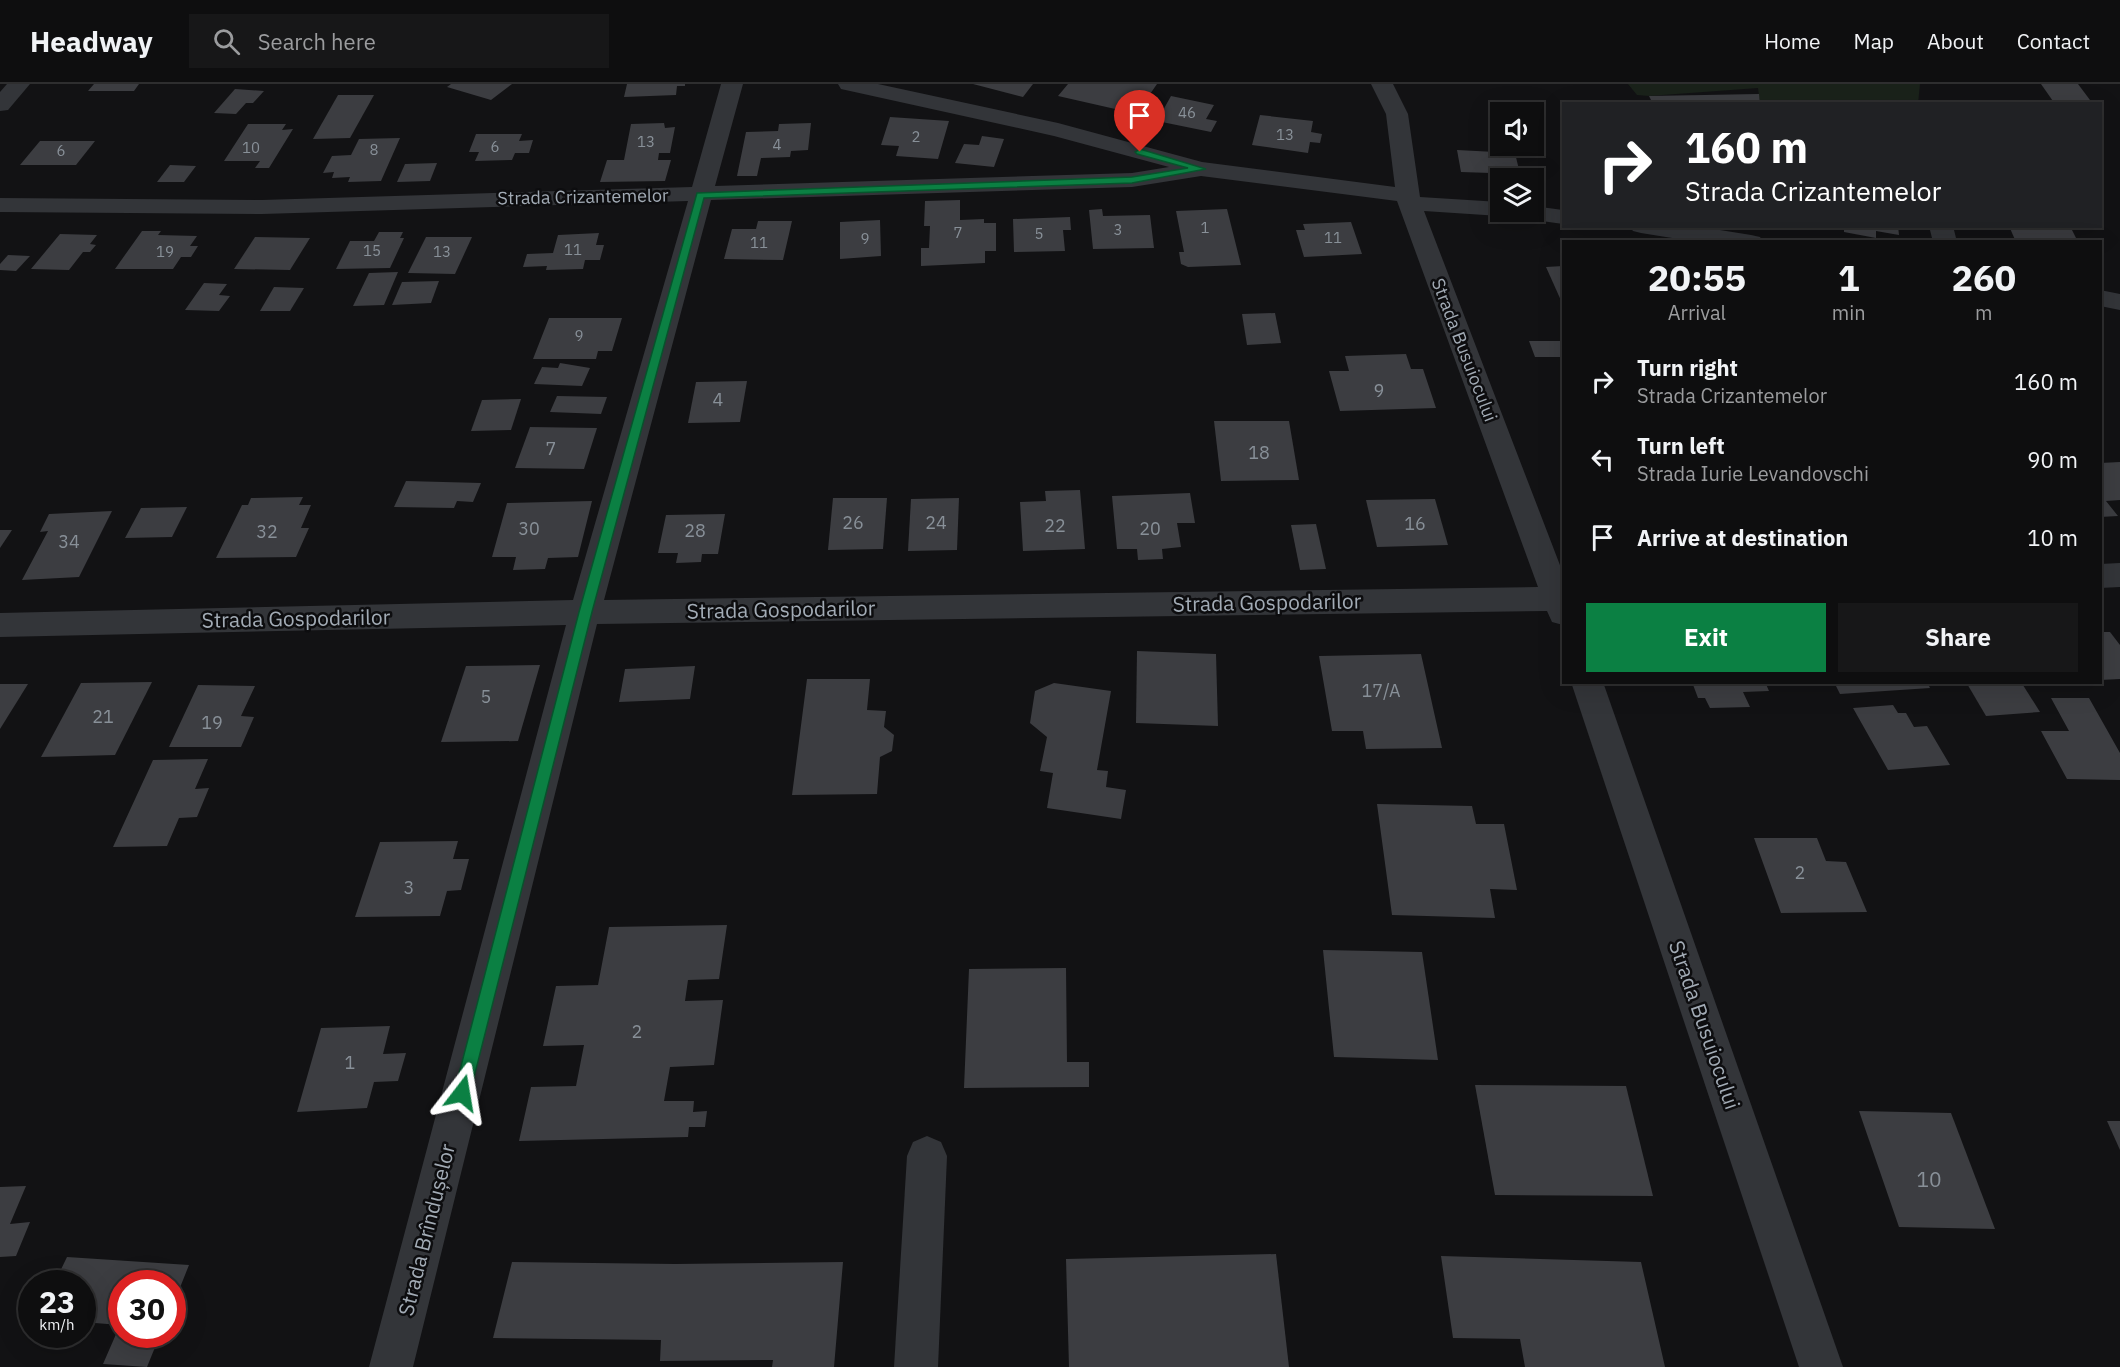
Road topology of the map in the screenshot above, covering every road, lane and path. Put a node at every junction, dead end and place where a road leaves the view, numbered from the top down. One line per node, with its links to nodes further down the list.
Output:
1 (19, 84): 5 (street)
2 (732, 84): 7 (street, Strada Brîndușelor)
3 (849, 84): 6 (street)
4 (1382, 84): 8 (street, Strada Busuiocului)
5 (0, 105)
6 (1202, 169): 7 (street, Strada Crizantemelor); 8 (street)
7 (700, 195): 9 (street, Strada Crizantemelor); 20 (street, Strada Brîndușelor)
8 (1408, 199): 10 (street); 19 (street, Strada Busuiocului)
9 (0, 205)
10 (1490, 208)
11 (1544, 215): 12 (street)
12 (1562, 217)
13 (1655, 228): 14 (street)
14 (1737, 240)
15 (2102, 298): 16 (street)
16 (2120, 302)
17 (2120, 575): 18 (street)
18 (2102, 576)
19 (1561, 604): 20 (street, Strada Gospodarilor)
20 (585, 612): 21 (street, Strada Gospodarilor); 24 (street, Strada Brîndușelor)
21 (0, 625)
22 (1588, 684): 26 (street, Strada Busuiocului)
23 (927, 1156): 25 (street)
24 (391, 1367)
25 (916, 1367)
26 (1821, 1367)

